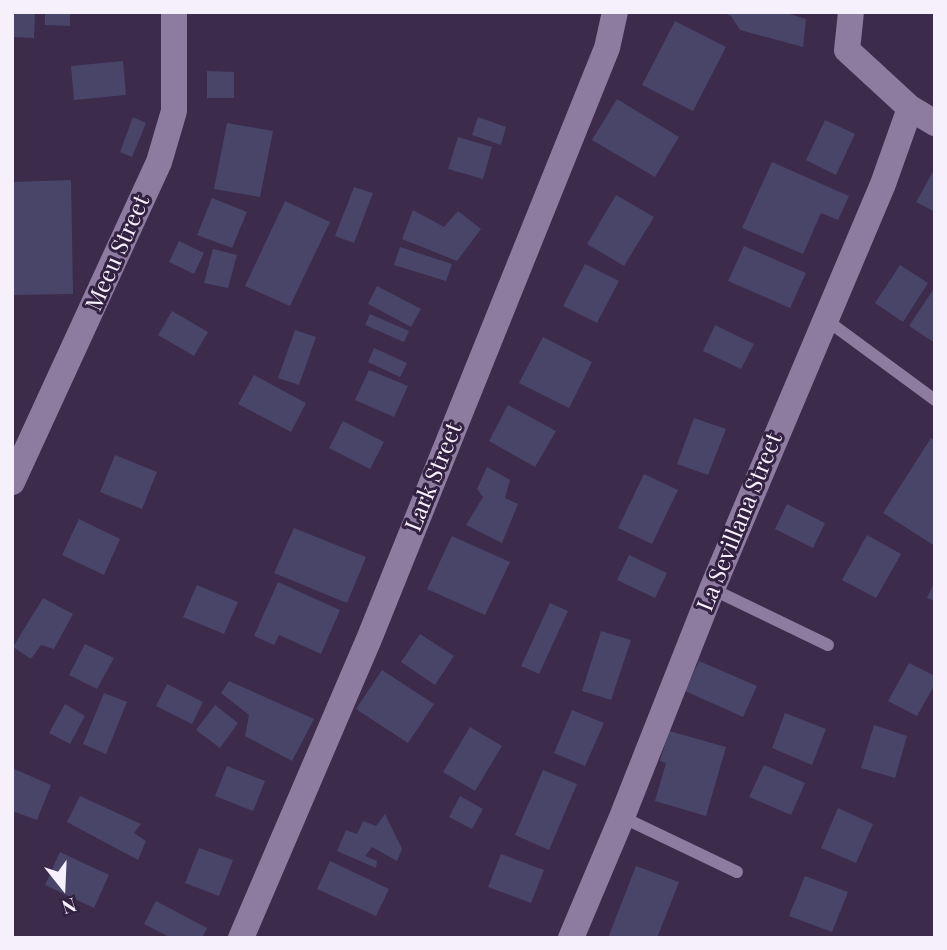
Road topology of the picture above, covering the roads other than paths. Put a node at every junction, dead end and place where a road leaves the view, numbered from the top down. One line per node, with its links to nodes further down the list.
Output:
1 (174, 12): 8 (street, Meeu Street)
2 (615, 12): 13 (street, Lark Street)
3 (851, 12): 4 (street)
4 (910, 108): 5 (street); 6 (street, La Sevillana Street)
5 (935, 122)
6 (824, 319): 7 (lane); 9 (street, La Sevillana Street)
7 (935, 400)
8 (12, 482)
9 (712, 589): 10 (lane); 11 (street, La Sevillana Street)
10 (828, 645)
11 (622, 817): 12 (lane); 14 (street, La Sevillana Street)
12 (737, 872)
13 (241, 938)
14 (571, 938)

